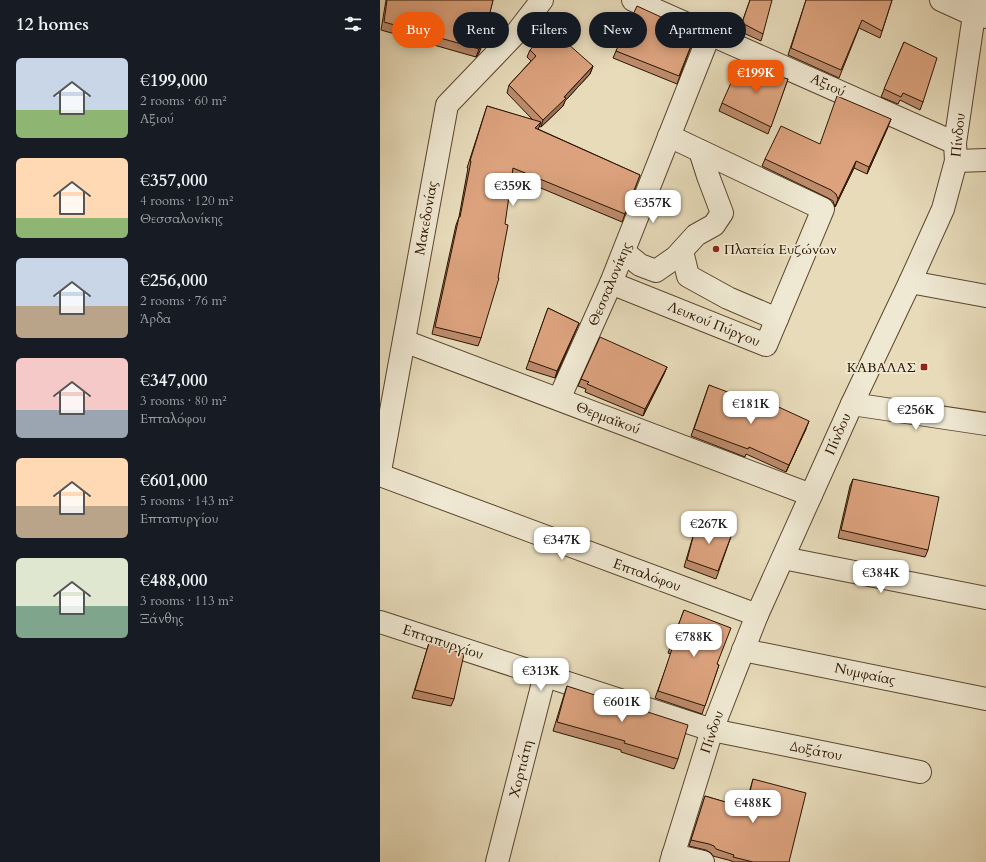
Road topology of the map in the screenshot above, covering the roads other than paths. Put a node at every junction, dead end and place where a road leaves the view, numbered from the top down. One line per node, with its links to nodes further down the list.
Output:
1 (542, 0): 18 (street, Μακεδονίας)
2 (634, 0): 5 (street, Αξιού)
3 (941, 0): 4 (street)
4 (979, 11): 10 (street, Πίνδου)
5 (662, 12)
6 (704, 48): 8 (street, Θεσσαλονίκης)
7 (741, 48): 10 (street, Αξιού)
8 (669, 136): 9 (street, Λευκού Πύργου); 13 (street, Θεσσαλονίκης)
9 (700, 151): 12 (street); 17 (street, Λευκού Πύργου)
10 (956, 152): 11 (street); 14 (street, Πίνδου)
11 (986, 160)
12 (682, 251): 13 (street); 17 (street)
13 (624, 252): 15 (street, Θεσσαλονίκης)
14 (910, 282): 16 (street); 20 (street, Πίνδου)
15 (611, 283): 17 (street, Λευκού Πύργου); 19 (street, Θεσσαλονίκης)
16 (986, 296)
17 (777, 318)
18 (404, 341): 19 (street, Θερμαϊκού); 22 (street, Μακεδονίας)
19 (560, 399): 24 (street, Θερμαϊκού)
20 (852, 404): 21 (street); 24 (street, Πίνδου)
21 (986, 424)
22 (380, 470)
23 (380, 475): 27 (street, Επταλόφου)
24 (812, 495): 25 (street, Πίνδου)
25 (783, 558): 26 (street); 27 (street, Πίνδου)
26 (986, 598)
27 (757, 615): 29 (street, Πίνδου)
28 (380, 622): 30 (street, Επταπυργίου)
29 (743, 650): 31 (street, Νυμφαίας); 32 (street, Πίνδου)
30 (545, 675): 32 (street, Επταπυργίου); 35 (street, Χορτιάτη)
31 (986, 699)
32 (712, 730): 33 (street, Δοξάτου); 34 (street, Πίνδου)
33 (920, 772)
34 (672, 858): 36 (street)
35 (498, 862)
36 (702, 862)

